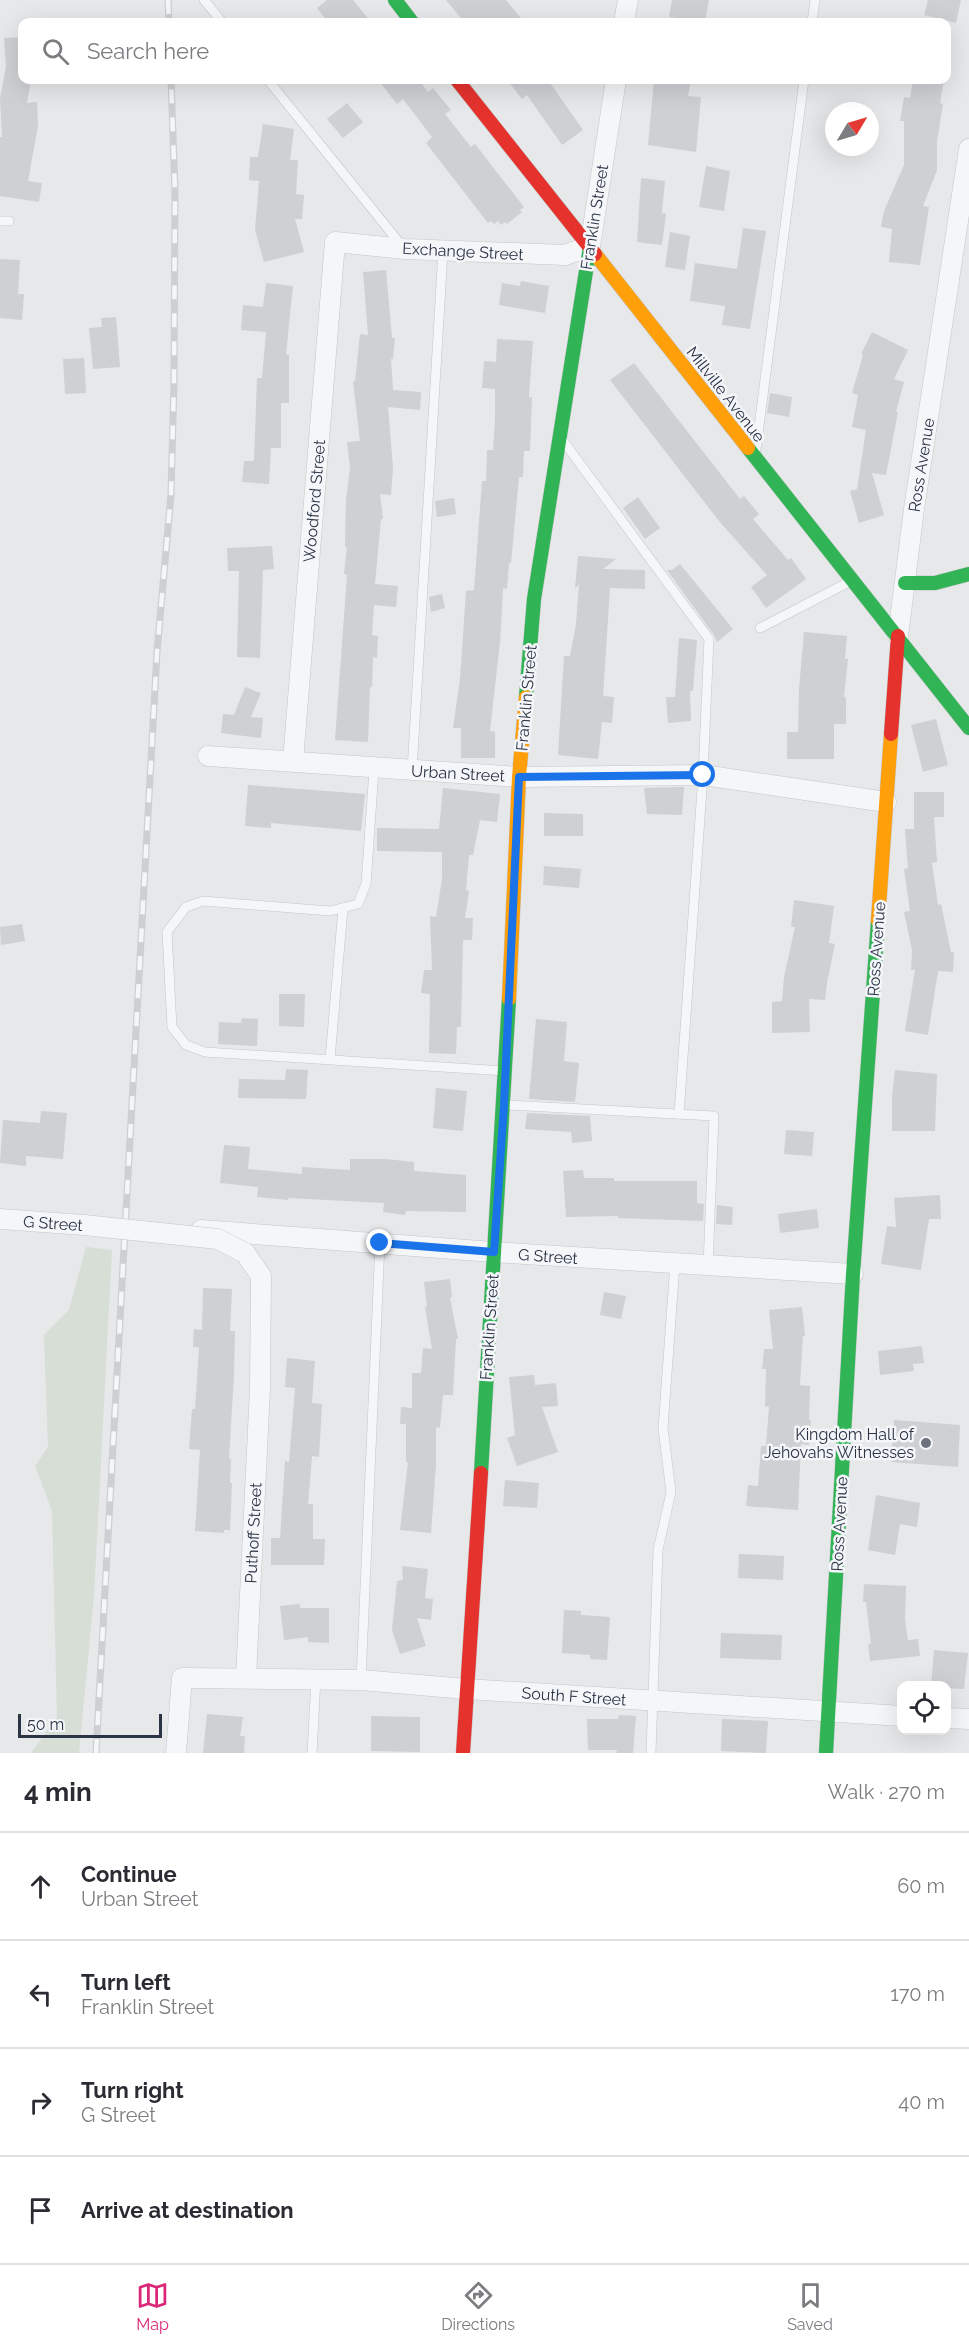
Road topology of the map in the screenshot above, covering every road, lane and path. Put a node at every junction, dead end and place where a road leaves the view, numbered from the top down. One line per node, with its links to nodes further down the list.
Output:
1 (204, 0): 5 (lane)
2 (394, 0): 6 (main road)
3 (628, 0): 7 (street)
4 (814, 0): 8 (lane)
5 (219, 18)
6 (409, 18)
7 (625, 18)
8 (812, 18)
9 (271, 84): 16 (lane)
10 (460, 84): 15 (main road, Millville Avenue)
11 (615, 84): 15 (street, Franklin Street)
12 (803, 84): 19 (lane)
13 (969, 149): 22 (street, Ross Avenue)
14 (335, 242): 16 (street, Exchange Street); 27 (street, Woodford Street)
15 (590, 246): 17 (street, Exchange Street); 18 (main road, Franklin Street); 19 (main road, Millville Avenue)
16 (405, 249): 17 (street, Exchange Street)
17 (444, 251): 29 (lane)
18 (559, 435): 30 (lane); 31 (main road, Franklin Street)
19 (755, 458): 21 (main road, Millville Avenue)
20 (969, 574): 22 (main road)
21 (853, 580): 23 (lane); 24 (main road, Millville Avenue)
22 (905, 583): 24 (street, Ross Avenue)
23 (760, 628)
24 (898, 636): 25 (main road, Millville Avenue); 32 (main road, Ross Avenue)
25 (969, 728)
26 (208, 756): 27 (street, Urban Street)
27 (293, 761): 28 (street, Urban Street)
28 (374, 769): 29 (street, Urban Street); 33 (lane)
29 (412, 771): 31 (street, Urban Street)
30 (703, 775): 31 (street, Urban Street); 32 (street, Urban Street); 37 (lane)
31 (519, 777): 35 (main road, Franklin Street)
32 (886, 802): 45 (main road, Ross Avenue)
33 (343, 908): 34 (lane); 34 (lane)
34 (330, 1059): 35 (lane)
35 (505, 1071): 36 (main road, Franklin Street)
36 (504, 1105): 37 (lane); 41 (main road, Franklin Street)
37 (679, 1114): 44 (lane)
38 (0, 1220): 42 (street, G Street, bridge)
39 (171, 1228): 40 (street, G Street)
40 (380, 1243): 41 (street, G Street); 48 (lane)
41 (494, 1252): 43 (street, G Street); 49 (main road, Franklin Street)
42 (245, 1253): 46 (street, Puthoff Street)
43 (675, 1264): 44 (street, G Street); 50 (lane)
44 (708, 1266): 45 (street, G Street)
45 (854, 1274): 51 (main road, Ross Avenue)
46 (246, 1678): 47 (street, South F Street); 55 (street)
47 (316, 1679): 48 (street, South F Street); 56 (lane)
48 (361, 1680): 49 (street, South F Street)
49 (466, 1689): 50 (street, South F Street); 57 (main road, Franklin Street)
50 (653, 1701): 51 (street, South F Street); 58 (lane)
51 (828, 1712): 52 (street, South F Street); 59 (main road, Ross Avenue)
52 (897, 1716)
53 (951, 1718): 54 (street)
54 (969, 1719)
55 (176, 1753)
56 (312, 1753)
57 (463, 1753)
58 (651, 1753)
59 (826, 1753)

